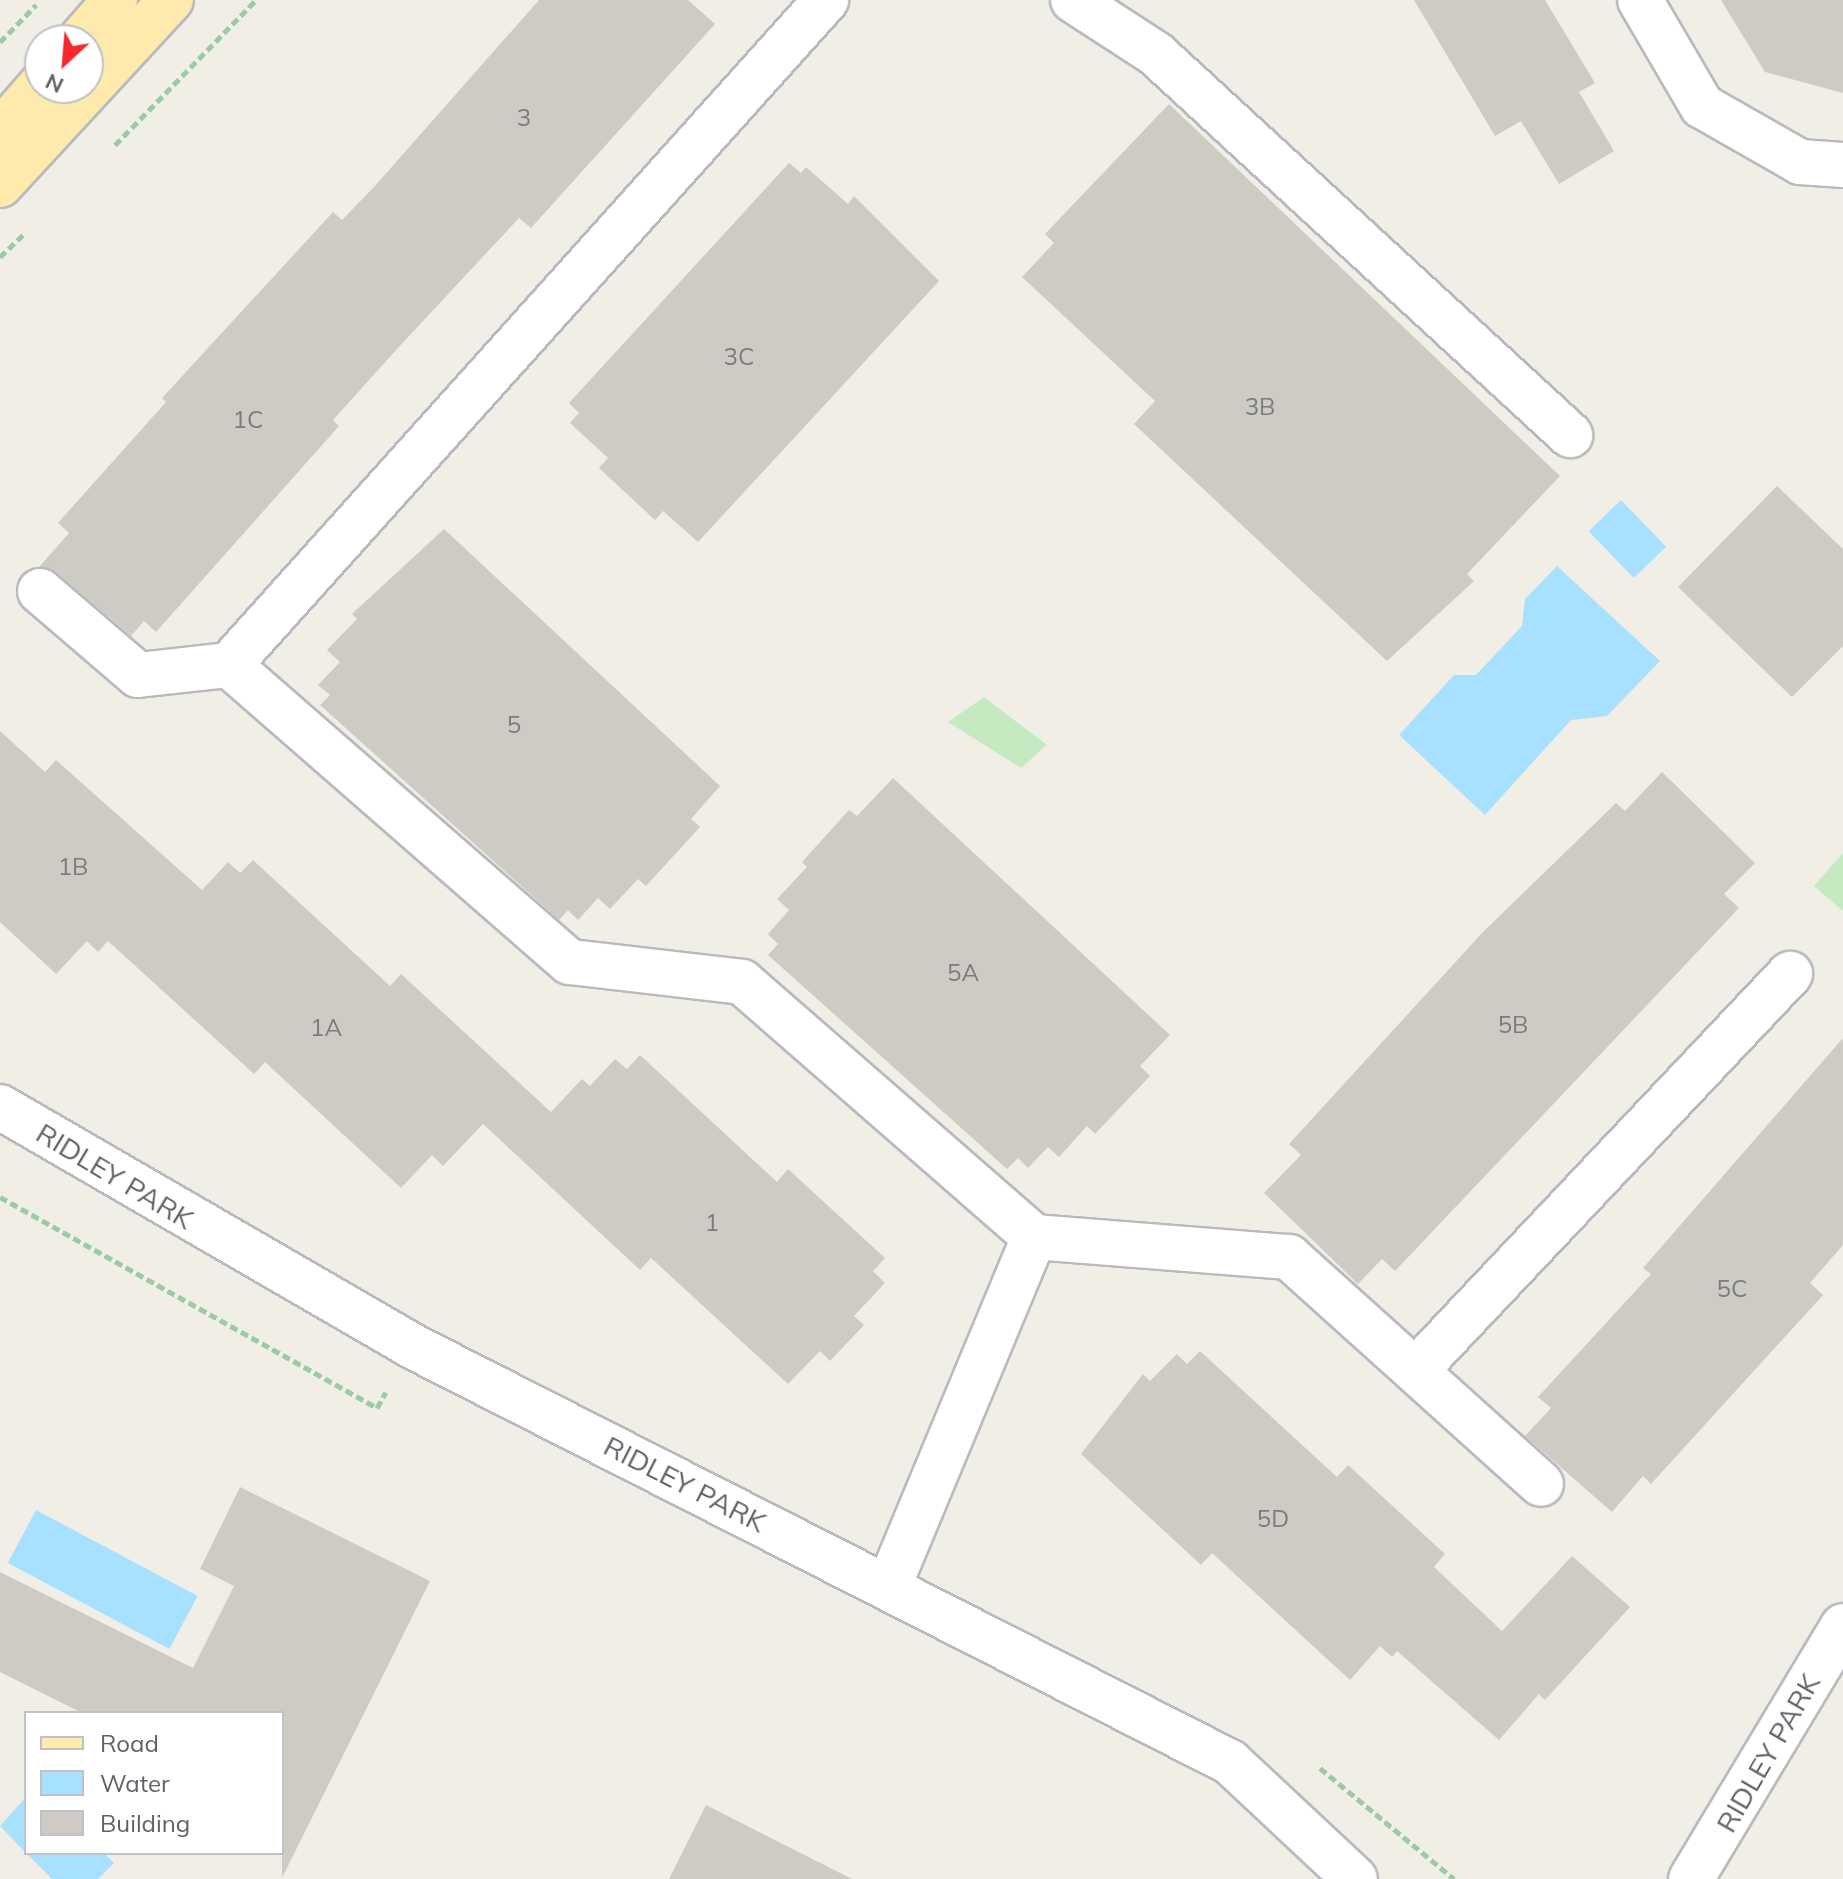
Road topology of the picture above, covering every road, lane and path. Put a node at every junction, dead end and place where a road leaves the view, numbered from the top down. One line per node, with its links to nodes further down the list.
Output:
1 (41, 0): 8 (path)
2 (115, 0): 7 (main road)
3 (171, 0): 12 (main road)
4 (826, 0): 15 (street)
5 (1073, 0): 13 (street)
6 (1640, 0): 11 (street)
7 (94, 24)
8 (0, 42)
9 (24, 104): 10 (main road)
10 (0, 132)
11 (1843, 165)
12 (0, 185)
13 (1570, 435)
14 (40, 591): 15 (street)
15 (229, 665): 19 (street)
16 (1790, 974): 21 (street)
17 (0, 1107): 20 (street, RIDLEY PARK)
18 (0, 1197): 20 (path)
19 (1034, 1237): 21 (street); 23 (street)
20 (410, 1345): 23 (street, RIDLEY PARK)
21 (1416, 1370): 22 (street)
22 (1541, 1484)
23 (888, 1588): 25 (street, RIDLEY PARK)
24 (1843, 1626): 26 (street, RIDLEY PARK)
25 (1355, 1879)
26 (1691, 1879)

